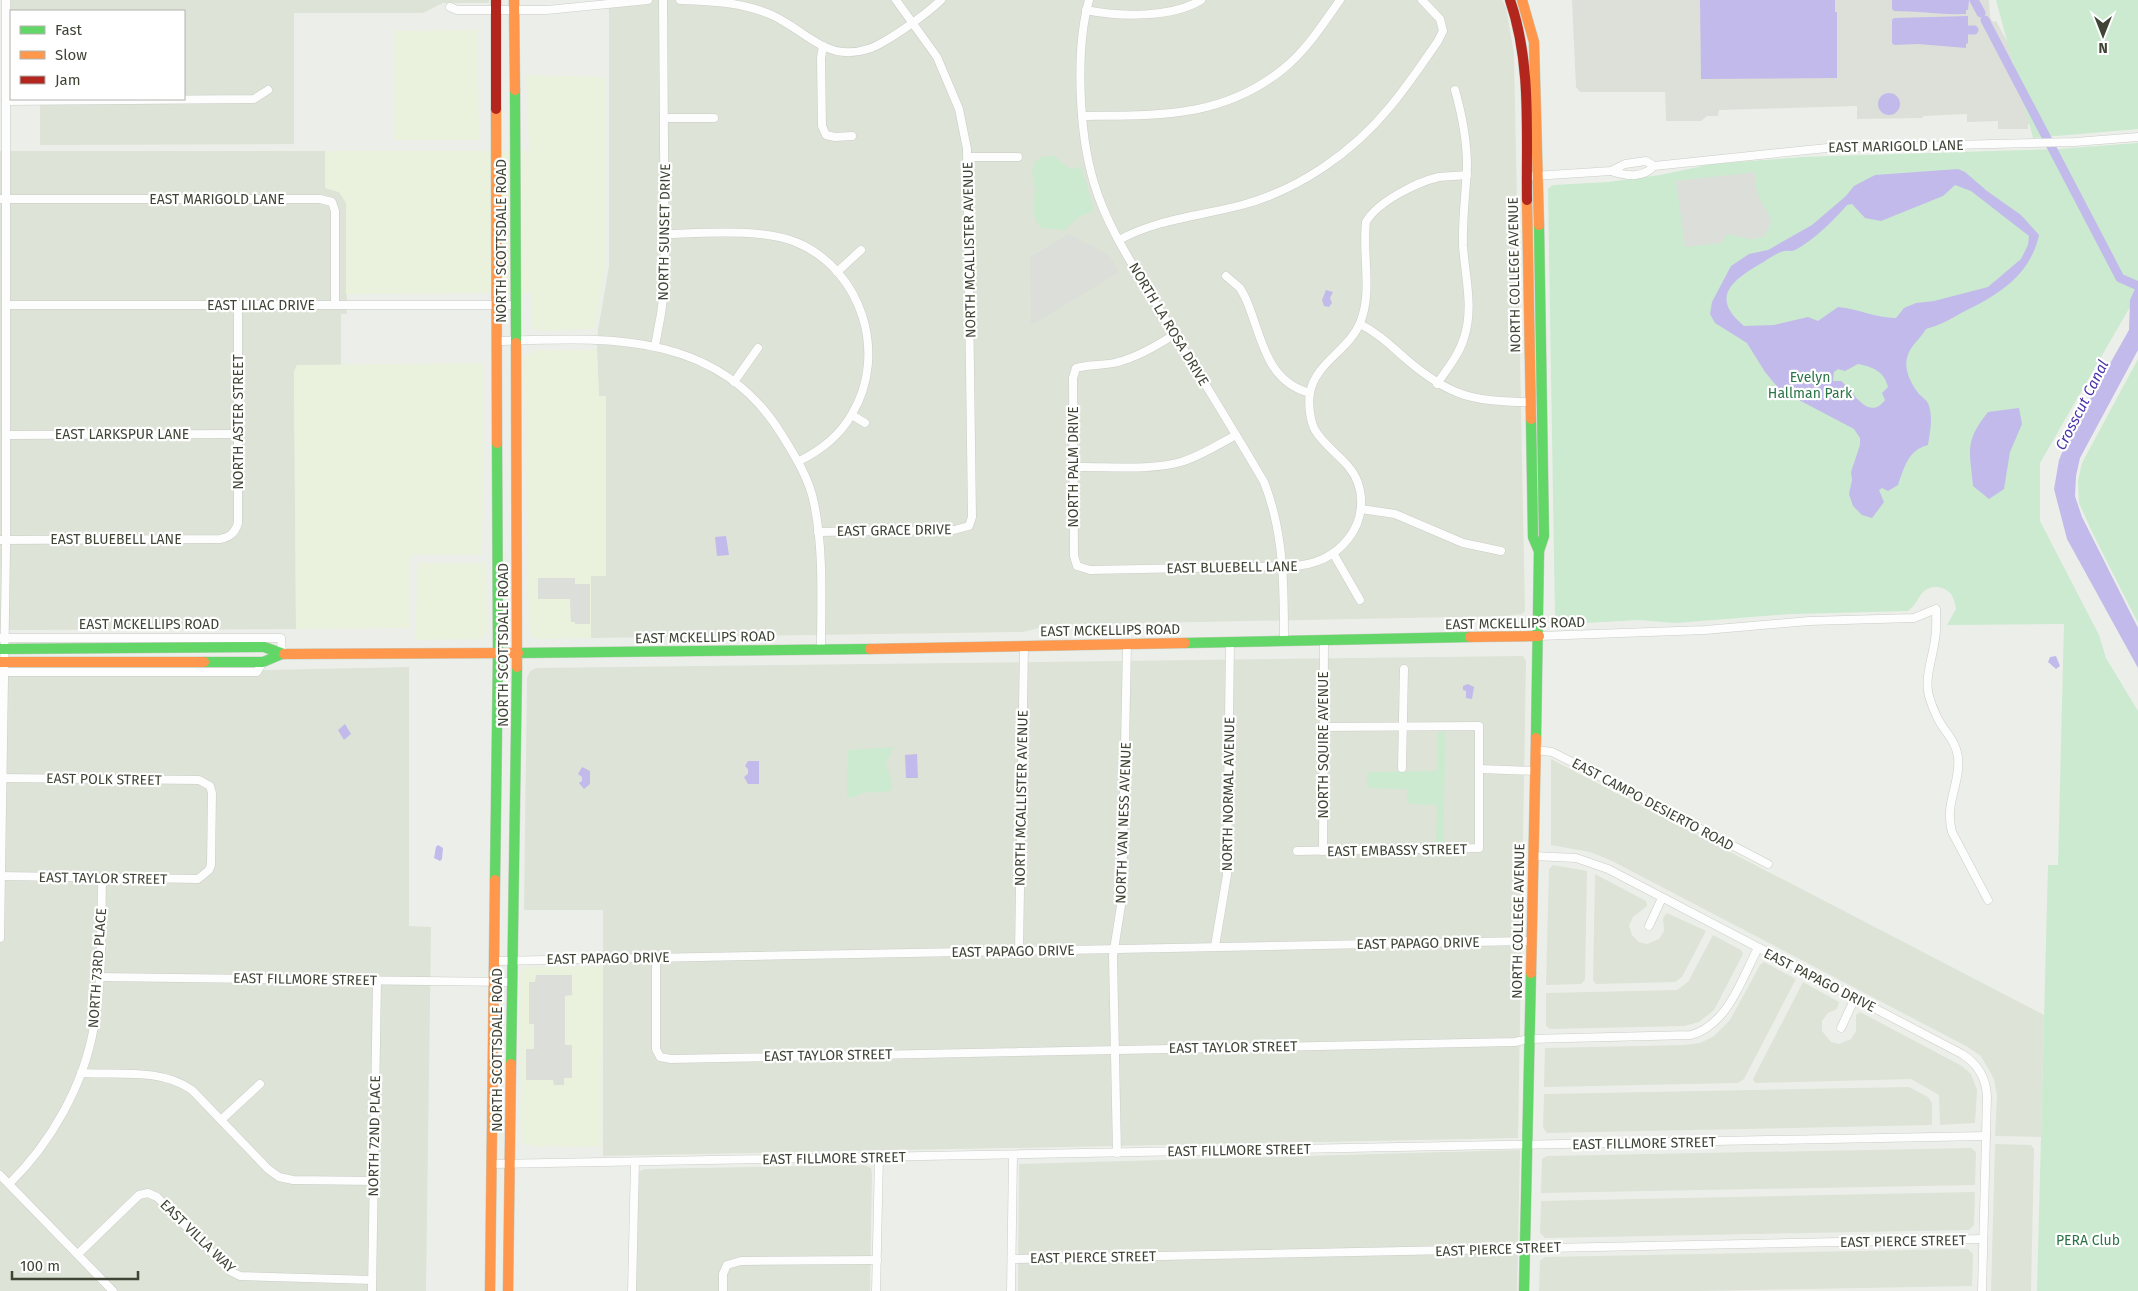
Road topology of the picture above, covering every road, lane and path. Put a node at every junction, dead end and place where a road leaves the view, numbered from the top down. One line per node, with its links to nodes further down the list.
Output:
1 (6, 0): 23 (street)
2 (648, 0): 14 (street)
3 (663, 0): 25 (street, NORTH SUNSET DRIVE)
4 (680, 0): 18 (street)
5 (896, 0): 17 (street, NORTH MCALLISTER AVENUE)
6 (941, 0): 17 (street)
7 (1090, 0): 16 (street, NORTH LA ROSA DRIVE)
8 (1202, 0): 16 (street)
9 (1340, 0): 24 (street)
10 (1422, 0): 38 (street)
11 (1510, 0): 34 (main road, NORTH COLLEGE AVENUE)
12 (1522, 0): 35 (main road, NORTH COLLEGE AVENUE)
13 (496, 5): 14 (street); 15 (street); 45 (main road, NORTH SCOTTSDALE ROAD)
14 (514, 5): 46 (main road, NORTH SCOTTSDALE ROAD)
15 (450, 7)
16 (1086, 10): 24 (street, NORTH LA ROSA DRIVE)
17 (913, 22): 18 (street); 29 (street, NORTH MCALLISTER AVENUE)
18 (823, 46): 27 (street)
19 (268, 90): 22 (street)
20 (1455, 90): 33 (street)
21 (130, 100): 23 (street)
22 (185, 100)
23 (6, 101): 36 (street)
24 (1082, 116): 38 (street, NORTH LA ROSA DRIVE)
25 (664, 118): 26 (street); 37 (street, NORTH SUNSET DRIVE)
26 (714, 118)
27 (852, 136)
28 (2138, 137): 31 (street, EAST MARIGOLD LANE)
29 (968, 157): 30 (street); 65 (street, NORTH MCALLISTER AVENUE)
30 (1018, 157)
31 (1654, 166): 32 (street, EAST MARIGOLD LANE); 32 (street, EAST MARIGOLD LANE)
32 (1611, 171): 35 (street, EAST MARIGOLD LANE)
33 (1467, 175): 47 (street); 54 (street)
34 (1526, 176): 35 (street, EAST MARIGOLD LANE); 56 (main road, NORTH COLLEGE AVENUE)
35 (1538, 176): 70 (main road, NORTH COLLEGE AVENUE)
36 (3, 200): 42 (street); 43 (street, EAST MARIGOLD LANE)
37 (666, 234): 40 (street); 51 (street, NORTH SUNSET DRIVE)
38 (1118, 240): 48 (street, NORTH LA ROSA DRIVE)
39 (861, 250): 40 (street)
40 (837, 272): 57 (street)
41 (1226, 276): 55 (street)
42 (7, 304): 44 (street, EAST LILAC DRIVE); 60 (street)
43 (335, 304): 44 (street, EAST LILAC DRIVE); 45 (street, EAST LILAC DRIVE)
44 (238, 305): 59 (street, NORTH ASTER STREET)
45 (497, 305): 46 (street, EAST LILAC DRIVE); 49 (main road, NORTH SCOTTSDALE ROAD)
46 (516, 305): 50 (main road, NORTH SCOTTSDALE ROAD)
47 (1360, 324): 54 (street); 55 (street)
48 (1175, 334): 61 (street, NORTH LA ROSA DRIVE); 63 (street, NORTH PALM DRIVE)
49 (498, 341): 50 (street); 84 (main road, NORTH SCOTTSDALE ROAD)
50 (516, 341): 51 (street); 85 (main road, NORTH SCOTTSDALE ROAD)
51 (655, 346): 53 (street)
52 (758, 348): 53 (street)
53 (734, 382): 62 (street)
54 (1437, 384): 56 (street)
55 (1310, 393): 64 (street)
56 (1529, 402): 70 (main road, NORTH COLLEGE AVENUE)
57 (852, 415): 58 (street); 62 (street)
58 (865, 424)
59 (237, 434): 60 (street, EAST LARKSPUR LANE); 67 (street, NORTH ASTER STREET)
60 (6, 435): 68 (street)
61 (1236, 435): 63 (street); 73 (street, NORTH LA ROSA DRIVE)
62 (799, 462): 66 (street)
63 (1074, 466): 72 (street, NORTH PALM DRIVE)
64 (1361, 509): 69 (street); 71 (street, EAST BLUEBELL LANE)
65 (969, 526): 66 (street, EAST GRACE DRIVE)
66 (818, 532): 83 (street)
67 (231, 536): 68 (street, EAST BLUEBELL LANE)
68 (3, 540): 76 (street)
69 (1501, 551)
70 (1538, 551): 75 (main road, NORTH COLLEGE AVENUE)
71 (1333, 553): 73 (street, EAST BLUEBELL LANE); 74 (street)
72 (1077, 566): 73 (street, EAST BLUEBELL LANE)
73 (1282, 566): 77 (street, NORTH LA ROSA DRIVE)
74 (1360, 600)
75 (1539, 636): 78 (main road, EAST MCKELLIPS ROAD); 91 (main road, NORTH COLLEGE AVENUE); 104 (street, EAST MCKELLIPS ROAD)
76 (2, 638): 82 (street); 86 (street, EAST MCKELLIPS ROAD)
77 (1284, 640): 78 (main road, EAST MCKELLIPS ROAD); 79 (main road, EAST MCKELLIPS ROAD)
78 (1324, 640): 89 (street, NORTH SQUIRE AVENUE)
79 (1230, 642): 80 (main road, EAST MCKELLIPS ROAD); 108 (street, NORTH NORMAL AVENUE)
80 (1127, 643): 81 (main road, EAST MCKELLIPS ROAD); 110 (street, NORTH VAN NESS AVENUE)
81 (1024, 646): 83 (main road, EAST MCKELLIPS ROAD); 111 (street, NORTH MCALLISTER AVENUE)
82 (2, 649): 86 (main road, EAST MCKELLIPS ROAD); 87 (street)
83 (821, 650): 85 (main road, EAST MCKELLIPS ROAD)
84 (498, 653): 85 (main road, EAST MCKELLIPS ROAD); 86 (main road, EAST MCKELLIPS ROAD); 113 (main road, NORTH SCOTTSDALE ROAD)
85 (518, 653): 114 (main road, NORTH SCOTTSDALE ROAD)
86 (282, 654): 87 (main road, EAST MCKELLIPS ROAD)
87 (2, 667): 95 (street)
88 (1404, 668): 90 (street)
89 (1323, 727): 90 (street); 97 (street, NORTH SQUIRE AVENUE)
90 (1403, 727): 92 (street); 93 (street)
91 (1536, 750): 94 (main road, NORTH COLLEGE AVENUE); 99 (street, EAST CAMPO DESIERTO ROAD)
92 (1402, 768)
93 (1480, 769): 94 (street); 97 (street, EAST EMBASSY STREET)
94 (1535, 771): 98 (main road, NORTH COLLEGE AVENUE)
95 (1, 778): 100 (street, EAST POLK STREET); 101 (street)
96 (1297, 851): 97 (street, EAST EMBASSY STREET)
97 (1323, 851)
98 (1533, 856): 103 (street, EAST PAPAGO DRIVE); 107 (main road, NORTH COLLEGE AVENUE)
99 (1768, 864)
100 (205, 875): 102 (street, EAST TAYLOR STREET)
101 (0, 876): 102 (street, EAST TAYLOR STREET); 106 (street)
102 (102, 878): 115 (street, NORTH 73RD PLACE)
103 (1662, 898): 105 (street); 109 (street, EAST PAPAGO DRIVE)
104 (1988, 900)
105 (1649, 926)
106 (0, 938)
107 (1532, 941): 108 (street, EAST PAPAGO DRIVE); 121 (main road, NORTH COLLEGE AVENUE)
108 (1215, 946): 110 (street, EAST PAPAGO DRIVE)
109 (1758, 948): 119 (street, EAST PAPAGO DRIVE); 121 (street, EAST TAYLOR STREET)
110 (1114, 949): 111 (street, EAST PAPAGO DRIVE); 122 (street, NORTH VAN NESS AVENUE)
111 (1019, 950): 112 (street, EAST PAPAGO DRIVE)
112 (656, 957): 114 (street, EAST PAPAGO DRIVE); 122 (street, EAST TAYLOR STREET)
113 (495, 960): 114 (street, EAST PAPAGO DRIVE); 117 (main road, NORTH SCOTTSDALE ROAD)
114 (512, 960): 118 (main road, NORTH SCOTTSDALE ROAD)
115 (99, 977): 116 (street, EAST FILLMORE STREET); 123 (street, NORTH 73RD PLACE)
116 (376, 980): 117 (street, EAST FILLMORE STREET); 135 (street, NORTH 72ND PLACE)
117 (495, 982): 118 (street, EAST FILLMORE STREET); 132 (main road, NORTH SCOTTSDALE ROAD)
118 (512, 982): 133 (main road, NORTH SCOTTSDALE ROAD)
119 (1855, 998): 120 (street); 126 (street, EAST PAPAGO DRIVE)
120 (1841, 1028)
121 (1529, 1039): 122 (street, EAST TAYLOR STREET); 127 (main road, NORTH COLLEGE AVENUE)
122 (1115, 1049): 128 (street, NORTH VAN NESS AVENUE)
123 (81, 1073): 125 (street); 136 (street, NORTH 73RD PLACE)
124 (260, 1084): 125 (street)
125 (221, 1120): 135 (street)
126 (1986, 1138): 127 (street, EAST FILLMORE STREET); 137 (street, EAST PAPAGO DRIVE)
127 (1527, 1145): 128 (street, EAST FILLMORE STREET); 138 (main road, NORTH COLLEGE AVENUE)
128 (1117, 1153): 129 (street, EAST FILLMORE STREET)
129 (1012, 1154): 130 (street, EAST FILLMORE STREET); 140 (street)
130 (879, 1157): 131 (street, EAST FILLMORE STREET); 141 (street)
131 (635, 1162): 133 (street, EAST FILLMORE STREET); 147 (street)
132 (492, 1164): 133 (street, EAST FILLMORE STREET); 145 (main road, NORTH SCOTTSDALE ROAD)
133 (510, 1164): 146 (main road, NORTH SCOTTSDALE ROAD)
134 (0, 1175): 136 (street)
135 (374, 1181): 142 (street, NORTH 72ND PLACE)
136 (9, 1184): 139 (street)
137 (1983, 1239): 138 (street, EAST PIERCE STREET); 152 (street, EAST PAPAGO DRIVE)
138 (1525, 1248): 140 (street, EAST PIERCE STREET); 151 (main road, NORTH COLLEGE AVENUE)
139 (78, 1254): 142 (street, EAST VILLA WAY); 143 (street)
140 (1012, 1258): 150 (street)
141 (877, 1260): 148 (street); 149 (street)
142 (372, 1280): 144 (street, NORTH 72ND PLACE)
143 (113, 1291)
144 (372, 1291)
145 (490, 1291)
146 (508, 1291)
147 (632, 1291)
148 (723, 1291)
149 (876, 1291)
150 (1011, 1291)
151 (1524, 1291)
152 (1982, 1291)

